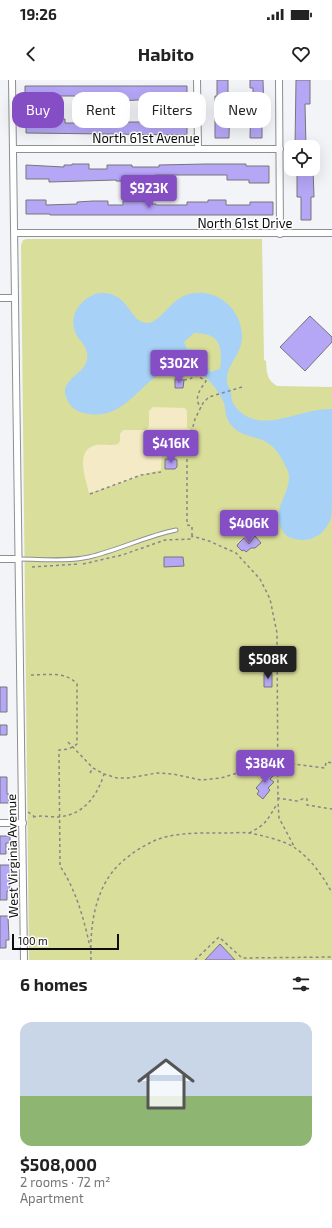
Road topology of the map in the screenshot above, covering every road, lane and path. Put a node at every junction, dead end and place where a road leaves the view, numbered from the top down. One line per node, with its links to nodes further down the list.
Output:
1 (12, 80): 5 (street, West Virginia Avenue)
2 (197, 80): 6 (street)
3 (279, 80): 4 (street)
4 (280, 148): 6 (street, North 61st Avenue); 8 (street)
5 (13, 149): 6 (street, North 61st Avenue); 7 (street, West Virginia Avenue)
6 (198, 149)
7 (14, 233): 8 (street, North 61st Drive); 11 (street, West Virginia Avenue)
8 (280, 234): 9 (street, North 61st Drive)
9 (332, 234)
10 (0, 298): 11 (street)
11 (15, 298): 21 (street, West Virginia Avenue)
12 (184, 380): 14 (path)
13 (242, 387): 14 (path)
14 (201, 408): 18 (path)
15 (161, 472): 16 (path)
16 (90, 494)
17 (176, 530): 21 (lane)
18 (192, 536): 19 (path); 27 (path)
19 (176, 539)
20 (0, 559): 21 (street)
21 (18, 559): 36 (street, West Virginia Avenue)
22 (32, 675): 24 (path)
23 (68, 742): 24 (path)
24 (73, 748): 26 (path); 34 (path)
25 (332, 763): 27 (path)
26 (93, 768): 28 (path); 29 (path)
27 (277, 768): 29 (path); 30 (path)
28 (90, 773)
29 (104, 774): 34 (path)
30 (277, 798): 31 (path); 32 (path)
31 (278, 802): 37 (path); 38 (path)
32 (332, 809)
33 (28, 812): 34 (path)
34 (60, 817): 40 (path)
35 (0, 824): 36 (street)
36 (23, 824): 43 (street, West Virginia Avenue)
37 (249, 833): 38 (path); 40 (path)
38 (295, 848): 39 (path)
39 (332, 892)
40 (90, 949): 44 (path)
41 (332, 956): 42 (path)
42 (242, 958): 45 (path); 46 (path)
43 (24, 960)
44 (91, 960)
45 (195, 960)
46 (240, 960)

